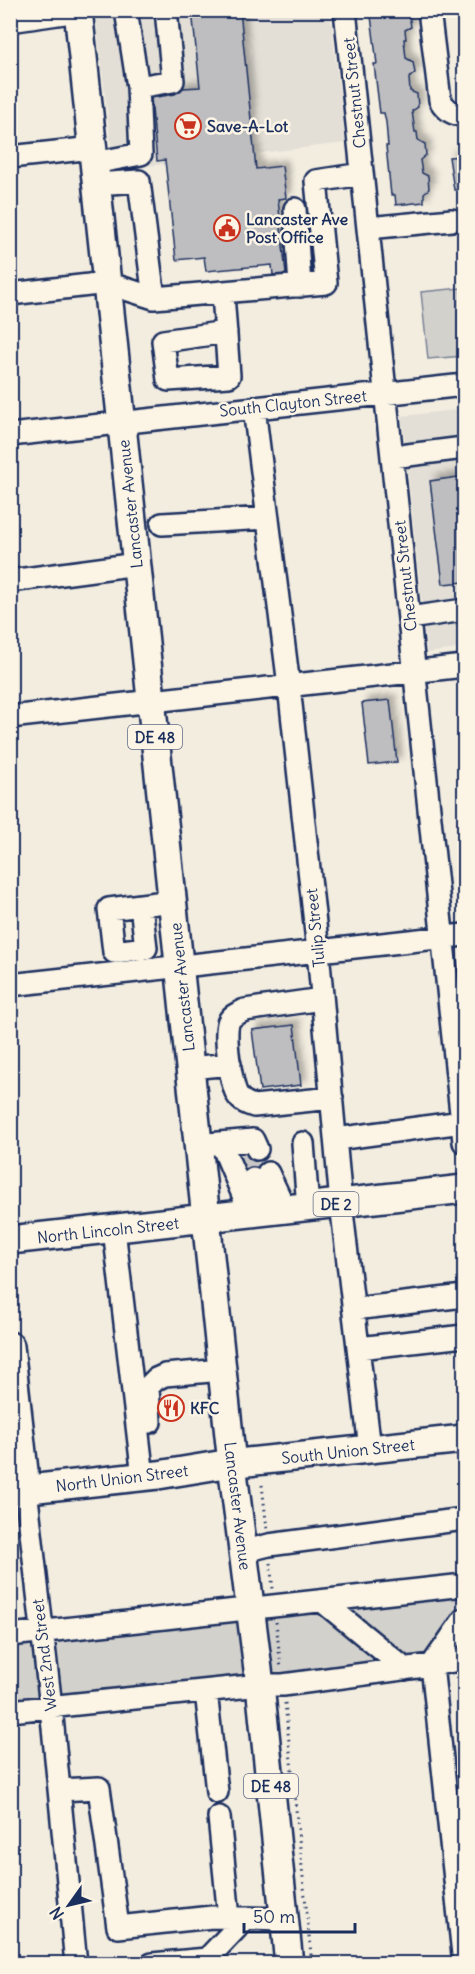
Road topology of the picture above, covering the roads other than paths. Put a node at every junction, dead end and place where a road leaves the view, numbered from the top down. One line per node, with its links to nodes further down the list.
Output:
1 (126, 10): 7 (street)
2 (166, 10): 7 (street)
3 (345, 10): 11 (street, Chestnut Street)
4 (429, 10): 8 (street)
5 (78, 11): 6 (street); 10 (main road, Lancaster Avenue / DE 48)
6 (10, 21)
7 (138, 87): 10 (street)
8 (465, 115)
9 (10, 157): 10 (street)
10 (94, 165): 15 (main road, Lancaster Avenue / DE 48); 19 (street)
11 (362, 174): 14 (street, Chestnut Street); 16 (street)
12 (294, 209): 16 (street)
13 (452, 220): 14 (street)
14 (368, 228): 22 (street, Chestnut Street)
15 (107, 284): 17 (street); 19 (street); 24 (main road, Lancaster Avenue / DE 48)
16 (300, 286): 18 (street)
17 (10, 294)
18 (223, 294): 19 (street); 20 (street)
19 (154, 298)
20 (226, 332)
21 (465, 384): 22 (street, South Clayton Street)
22 (385, 393): 23 (street, South Clayton Street); 27 (street, Chestnut Street)
23 (254, 408): 24 (street, South Clayton Street); 28 (street, Tulip Street)
24 (122, 422): 25 (street, South Clayton Street); 30 (main road, Lancaster Avenue / DE 48)
25 (10, 435)
26 (465, 448): 27 (street)
27 (392, 457): 33 (street, Chestnut Street)
28 (268, 518): 29 (street); 36 (street, Tulip Street)
29 (162, 524)
30 (137, 564): 31 (street); 37 (main road, Lancaster Avenue / DE 48)
31 (10, 581)
32 (465, 610): 33 (street)
33 (409, 618): 35 (street, Chestnut Street)
34 (465, 666): 35 (street)
35 (415, 672): 36 (street); 42 (street, Chestnut Street)
36 (289, 686): 37 (street); 43 (street, Tulip Street)
37 (151, 701): 38 (street); 39 (main road, Lancaster Avenue / DE 48)
38 (10, 717)
39 (173, 901): 40 (street); 44 (main road, Lancaster Avenue / DE 48)
40 (141, 905)
41 (465, 935): 42 (street)
42 (443, 937): 43 (street); 50 (street, Chestnut Street)
43 (318, 951): 44 (street); 46 (street, Tulip Street)
44 (180, 967): 45 (street); 48 (main road, Lancaster Avenue / DE 48)
45 (10, 985)
46 (322, 999): 47 (street); 49 (street, Tulip Street)
47 (230, 1064): 48 (street); 49 (street)
48 (190, 1068): 53 (main road, Lancaster Avenue / DE 48)
49 (332, 1098): 51 (street, Tulip Street)
50 (464, 1132): 51 (street)
51 (336, 1139): 57 (street, Tulip Street)
52 (303, 1143): 58 (street)
53 (231, 1147): 54 (street); 55 (main road, Lancaster Avenue / DE 48)
54 (253, 1178): 55 (street); 58 (street); 58 (street)
55 (203, 1182): 59 (main road, Lancaster Avenue / DE 48)
56 (465, 1189): 57 (main road, DE 2)
57 (341, 1203): 58 (main road, DE 2); 63 (street, Tulip Street)
58 (278, 1211): 59 (main road, DE 2)
59 (207, 1219): 60 (main road, North Lincoln Street / DE 2); 67 (main road, Lancaster Avenue / DE 48)
60 (114, 1229): 61 (main road, North Lincoln Street / DE 2); 71 (street)
61 (10, 1240)
62 (465, 1296): 63 (street)
63 (354, 1309): 66 (street, Tulip Street)
64 (465, 1336): 66 (street)
65 (10, 1346): 72 (main road, West 2nd Street)
66 (359, 1348): 69 (street, Tulip Street)
67 (222, 1370): 70 (main road, Lancaster Avenue / DE 48); 71 (street)
68 (465, 1438): 69 (main road, South Union Street)
69 (370, 1449): 70 (main road, South Union Street)
70 (232, 1464): 71 (main road, North Union Street); 74 (main road, Lancaster Avenue / DE 48)
71 (151, 1476): 72 (main road, North Union Street)
72 (18, 1490): 79 (street, West 2nd Street)
73 (465, 1519): 74 (street)
74 (257, 1548): 77 (main road, Lancaster Avenue / DE 48)
75 (465, 1585): 76 (street)
76 (322, 1601): 77 (street); 83 (street)
77 (263, 1607): 79 (street); 84 (main road, Lancaster Avenue / DE 48)
78 (465, 1619): 82 (street)
79 (41, 1631): 80 (street); 86 (street, West 2nd Street)
80 (10, 1635)
81 (465, 1659): 82 (street)
82 (432, 1665): 83 (street); 96 (street)
83 (405, 1669): 84 (street)
84 (271, 1685): 85 (street); 92 (main road, Lancaster Avenue / DE 48)
85 (206, 1691): 86 (street); 89 (street)
86 (51, 1707): 87 (street); 88 (street, West 2nd Street)
87 (10, 1711)
88 (59, 1790): 91 (street); 93 (street, West 2nd Street)
89 (217, 1792)
90 (219, 1817): 91 (street)
91 (237, 1918): 92 (street); 94 (street)
92 (284, 1919): 95 (main road, Lancaster Avenue / DE 48)
93 (76, 1964)
94 (152, 1964)
95 (289, 1964)
96 (464, 1964)

